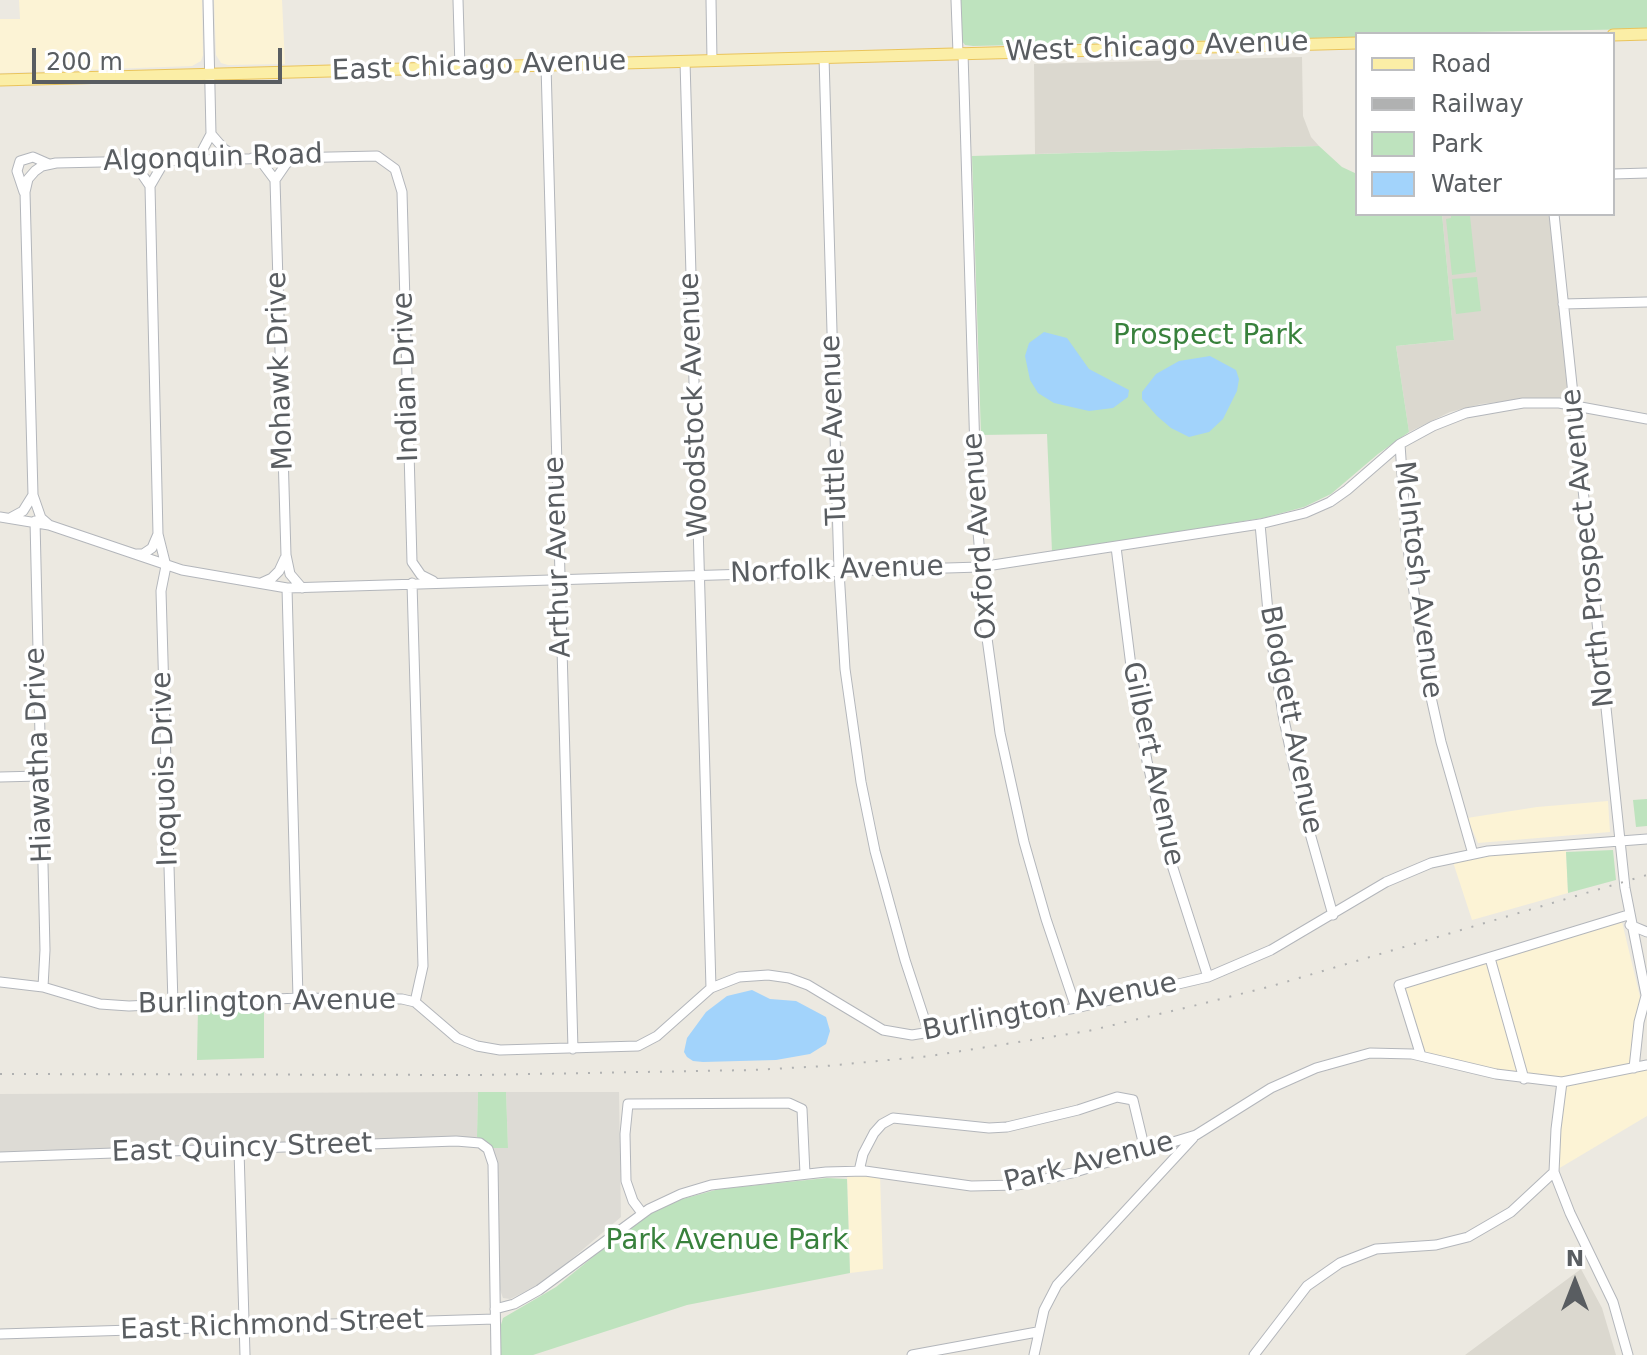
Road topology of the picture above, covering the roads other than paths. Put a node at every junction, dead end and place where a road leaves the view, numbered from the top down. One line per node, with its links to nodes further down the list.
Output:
1 (208, 0): 14 (street)
2 (458, 0): 13 (street)
3 (711, 0): 10 (street)
4 (956, 0): 8 (street, Oxford Avenue)
5 (1647, 34): 6 (main road)
6 (1615, 35)
7 (1355, 43): 8 (main road, West Chicago Avenue)
8 (960, 53): 9 (main road, East Chicago Avenue); 48 (street, Oxford Avenue)
9 (824, 57): 10 (main road, East Chicago Avenue); 49 (street, Tuttle Avenue)
10 (712, 60): 11 (main road, East Chicago Avenue)
11 (685, 61): 12 (main road, East Chicago Avenue); 50 (street, Woodstock Avenue)
12 (546, 65): 13 (main road, East Chicago Avenue); 51 (street, Arthur Avenue)
13 (460, 68): 14 (main road, East Chicago Avenue)
14 (210, 75): 15 (main road, East Chicago Avenue); 16 (street)
15 (0, 80)
16 (211, 134): 17 (street); 20 (street)
17 (237, 157): 18 (street, Algonquin Road); 20 (street, Algonquin Road)
18 (250, 157): 19 (street, Algonquin Road); 27 (street)
19 (295, 157): 24 (street, Algonquin Road); 27 (street)
20 (192, 159): 21 (street, Algonquin Road)
21 (173, 160): 22 (street, Algonquin Road); 28 (street)
22 (127, 161): 23 (street, Algonquin Road); 28 (street)
23 (49, 164): 29 (street, Algonquin Road); 29 (street)
24 (391, 164): 46 (street, Indian Drive)
25 (1647, 173): 26 (street)
26 (1615, 174)
27 (275, 180): 45 (street, Mohawk Drive)
28 (150, 186): 42 (street, Iroquois Drive)
29 (25, 192): 36 (street)
30 (1554, 216): 32 (street, North Prospect Avenue)
31 (1647, 302): 32 (street)
32 (1563, 304): 33 (street, North Prospect Avenue)
33 (1574, 404): 34 (street, Norfolk Avenue); 35 (street, Norfolk Avenue); 61 (street, North Prospect Avenue)
34 (1647, 419)
35 (1400, 444): 40 (street, Norfolk Avenue); 62 (street, McIntosh Avenue)
36 (33, 495): 38 (street); 41 (street)
37 (0, 517): 38 (street, Norfolk Avenue)
38 (12, 517): 39 (street, Norfolk Avenue)
39 (35, 521): 41 (street, Norfolk Avenue); 58 (street, Hiawatha Drive)
40 (1260, 524): 43 (street, Norfolk Avenue); 63 (street, Blodgett Avenue)
41 (49, 525): 44 (street, Norfolk Avenue)
42 (158, 534): 44 (street); 47 (street, Iroquois Drive)
43 (1116, 547): 48 (street, Norfolk Avenue); 67 (street, Gilbert Avenue)
44 (129, 554): 47 (street, Norfolk Avenue)
45 (286, 555): 54 (street); 57 (street, Mohawk Drive)
46 (412, 562): 52 (street); 55 (street)
47 (166, 566): 54 (street, Norfolk Avenue); 74 (street, Iroquois Drive)
48 (980, 567): 49 (street, Norfolk Avenue); 75 (street, Oxford Avenue)
49 (839, 571): 50 (street, Norfolk Avenue); 76 (street, Tuttle Avenue)
50 (699, 575): 51 (street, Norfolk Avenue); 70 (street, Woodstock Avenue)
51 (560, 579): 52 (street, Norfolk Avenue); 77 (street, Arthur Avenue)
52 (435, 582): 53 (street, Norfolk Avenue)
53 (412, 583): 55 (street, Norfolk Avenue); 73 (street)
54 (257, 584): 56 (street, Norfolk Avenue)
55 (396, 584): 57 (street, Norfolk Avenue)
56 (287, 588): 57 (street, Norfolk Avenue); 71 (street)
57 (302, 588)
58 (40, 776): 59 (street); 69 (street, Hiawatha Drive)
59 (0, 777)
60 (1647, 839): 61 (street, Burlington Avenue)
61 (1621, 842): 62 (street, Burlington Avenue); 64 (street, North Prospect Avenue)
62 (1473, 854): 63 (street, Burlington Avenue)
63 (1333, 915): 67 (street, Burlington Avenue)
64 (1629, 920): 65 (street); 66 (street); 72 (street, North Prospect Avenue)
65 (1647, 932)
66 (1490, 958): 78 (street); 81 (street)
67 (1208, 977): 75 (street, Burlington Avenue)
68 (0, 982): 69 (street, Burlington Avenue)
69 (43, 987): 74 (street, Burlington Avenue)
70 (711, 988): 76 (street, Burlington Avenue); 77 (street, Burlington Avenue)
71 (298, 998): 73 (street, Burlington Avenue); 74 (street, Burlington Avenue)
72 (1646, 998): 80 (street)
73 (415, 1002): 77 (street, Burlington Avenue)
74 (173, 1004)
75 (1076, 1008): 76 (street, Burlington Avenue)
76 (929, 1033)
77 (573, 1049)
78 (1421, 1056): 81 (street, Park Avenue); 83 (street, Park Avenue)
79 (1647, 1065): 80 (street, Park Avenue)
80 (1634, 1068): 82 (street, Park Avenue)
81 (1524, 1079): 82 (street, Park Avenue)
82 (1562, 1082): 88 (street)
83 (1196, 1135): 85 (street, Park Avenue); 93 (street)
84 (239, 1150): 86 (street, East Quincy Street); 91 (street, East Quincy Street); 92 (street)
85 (1145, 1150): 87 (street, Park Avenue); 87 (street)
86 (0, 1157)
87 (859, 1171): 89 (street, Park Avenue)
88 (1554, 1172): 99 (street); 100 (street)
89 (805, 1174): 90 (street, Park Avenue); 90 (street)
90 (642, 1213): 91 (street, Park Avenue)
91 (495, 1314): 92 (street, East Richmond Street); 96 (street)
92 (244, 1327): 94 (street, East Richmond Street); 95 (street)
93 (1037, 1332): 97 (street); 98 (street)
94 (0, 1334)
95 (245, 1355)
96 (496, 1355)
97 (912, 1355)
98 (1034, 1355)
99 (1254, 1355)
100 (1628, 1355)

